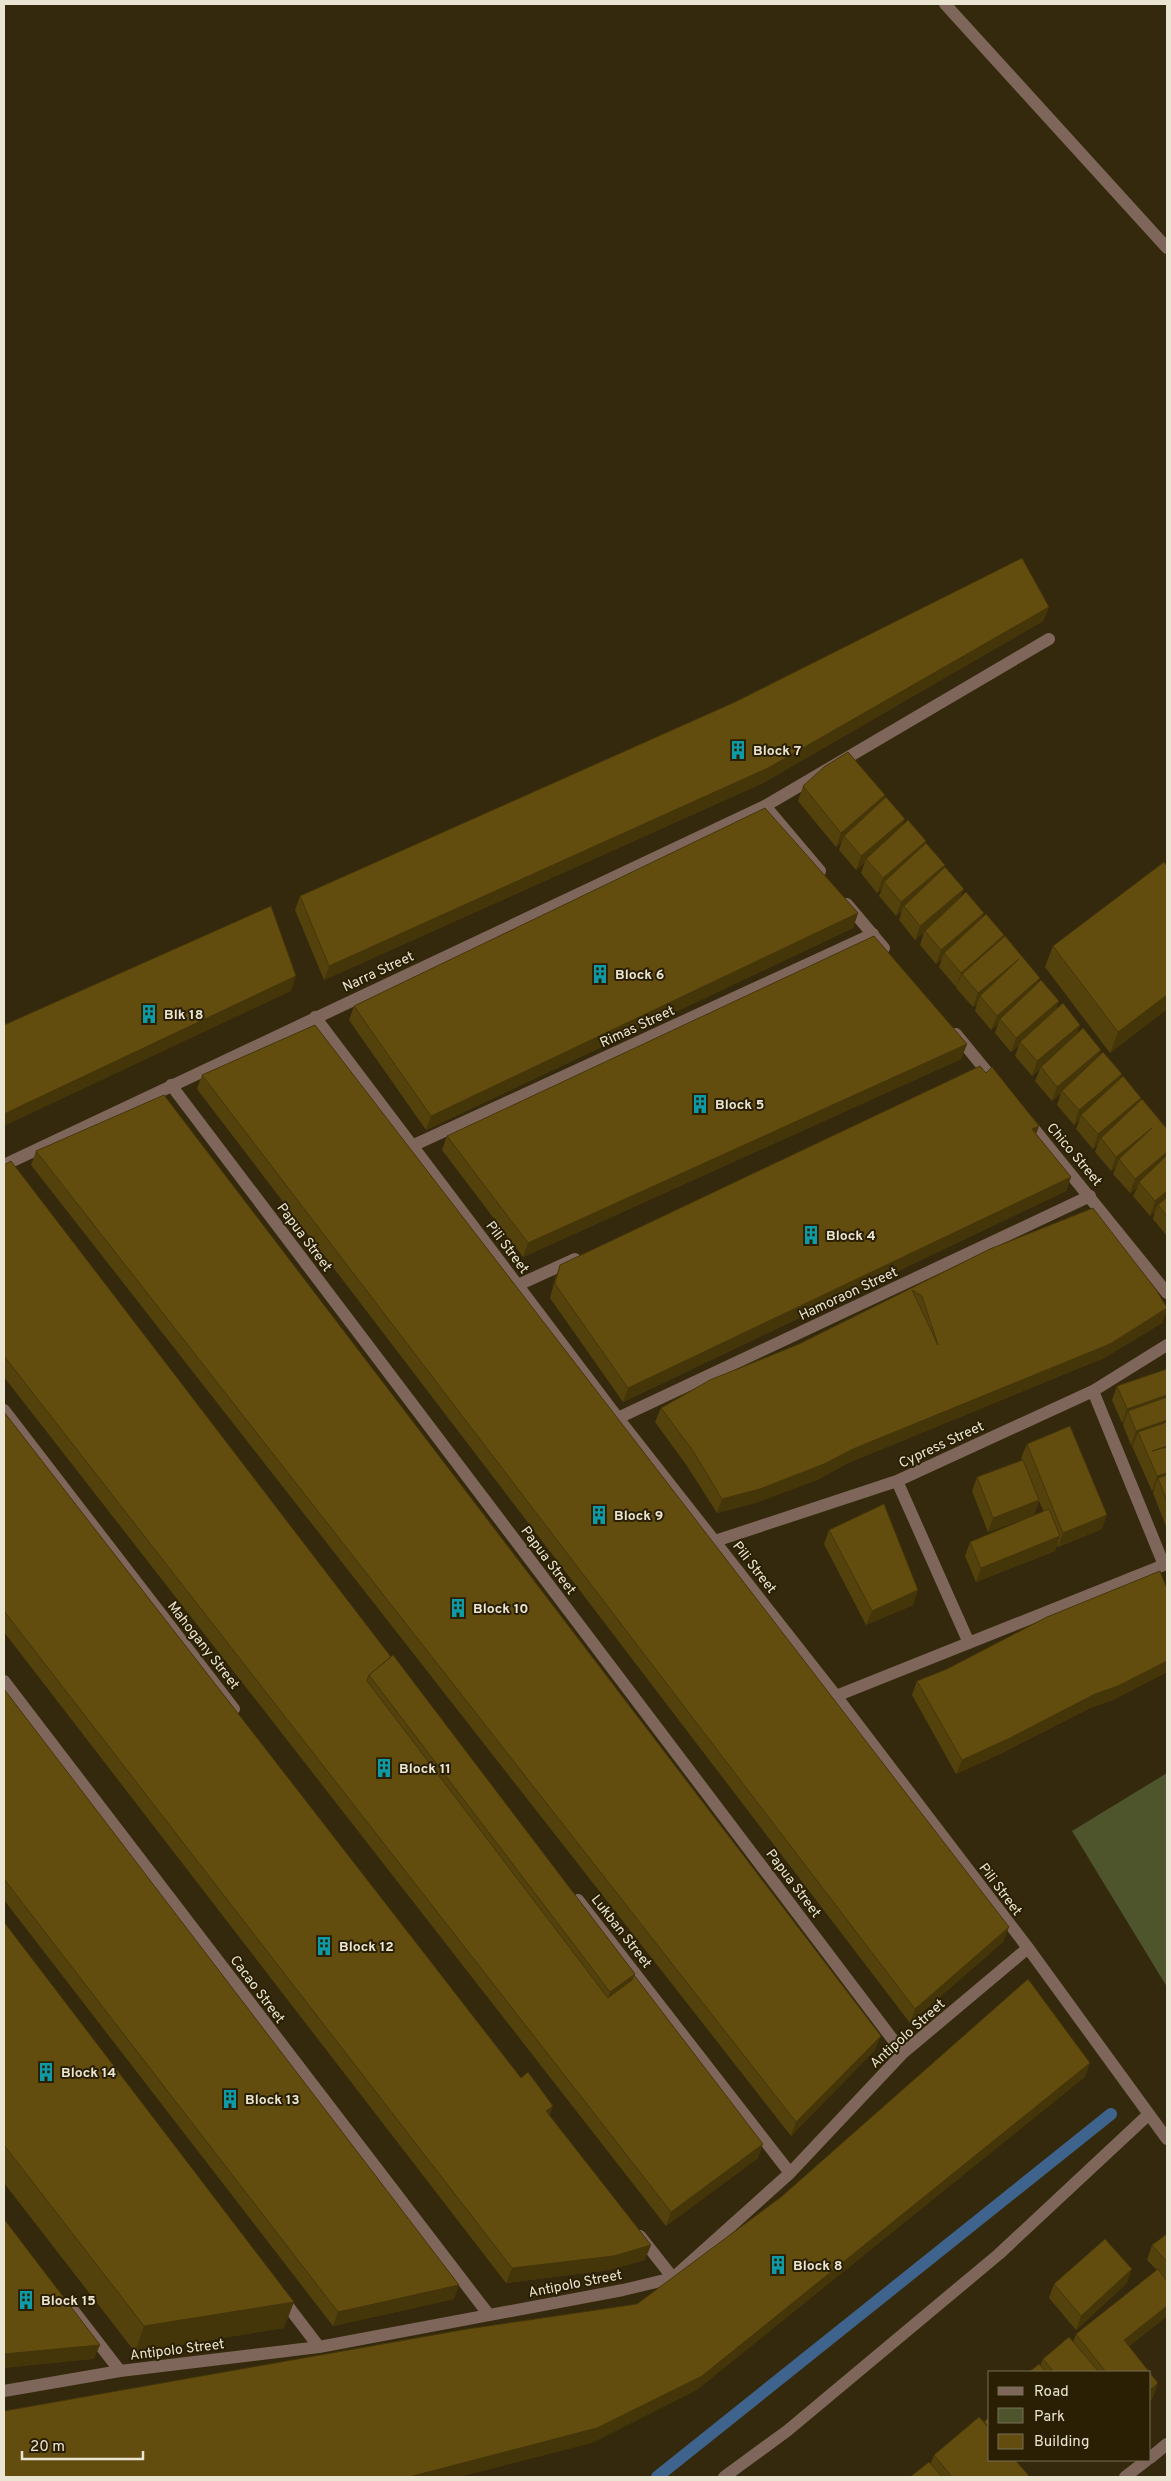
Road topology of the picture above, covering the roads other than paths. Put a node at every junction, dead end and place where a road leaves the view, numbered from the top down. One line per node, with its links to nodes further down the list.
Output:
1 (945, 4): 2 (street)
2 (1167, 248)
3 (1049, 639): 4 (street, Narra Street)
4 (765, 806): 5 (street); 9 (street, Narra Street)
5 (828, 882)
6 (841, 897): 7 (street)
7 (873, 934): 8 (street); 14 (street, Rimas Street)
8 (891, 956)
9 (315, 1017): 11 (street, Narra Street); 14 (street, Pili Street)
10 (946, 1023): 12 (street)
11 (171, 1085): 15 (street, Narra Street); 33 (street, Papua Street)
12 (1008, 1098)
13 (1021, 1113): 16 (street, Chico Street)
14 (414, 1145): 18 (street, Pili Street)
15 (8, 1167)
16 (1090, 1196): 19 (street, Chico Street); 23 (street, Hamoraon Street)
17 (590, 1252): 18 (street)
18 (518, 1285): 23 (street, Pili Street)
19 (1167, 1293)
20 (1167, 1345): 21 (street, Cypress Street)
21 (1093, 1391): 24 (street, Cypress Street); 26 (street)
22 (4, 1410): 30 (street, Mahogany Street)
23 (618, 1418): 25 (street, Pili Street)
24 (897, 1481): 25 (street, Cypress Street); 27 (street)
25 (715, 1541): 29 (street, Pili Street)
26 (1166, 1568): 27 (street)
27 (969, 1643): 29 (street)
28 (4, 1681): 41 (street, Cacao Street)
29 (836, 1696): 32 (street, Pili Street)
30 (241, 1718)
31 (570, 1889): 36 (street, Lukban Street)
32 (1028, 1948): 33 (street, Antipolo Street); 34 (street, Pili Street)
33 (904, 2052): 36 (street, Antipolo Street)
34 (1148, 2114): 35 (street, Pili Street); 48 (street)
35 (1167, 2139)
36 (790, 2173): 38 (street, Antipolo Street)
37 (630, 2223): 38 (street)
38 (673, 2278): 41 (street, Antipolo Street)
39 (271, 2283): 42 (street)
40 (68, 2303): 43 (street)
41 (489, 2315): 42 (street, Antipolo Street)
42 (319, 2347): 43 (street, Antipolo Street)
43 (120, 2371): 44 (street, Antipolo Street)
44 (4, 2391)
45 (1167, 2444): 46 (street)
46 (1151, 2457)
47 (1145, 2461): 49 (street)
48 (724, 2477)
49 (1125, 2477)

